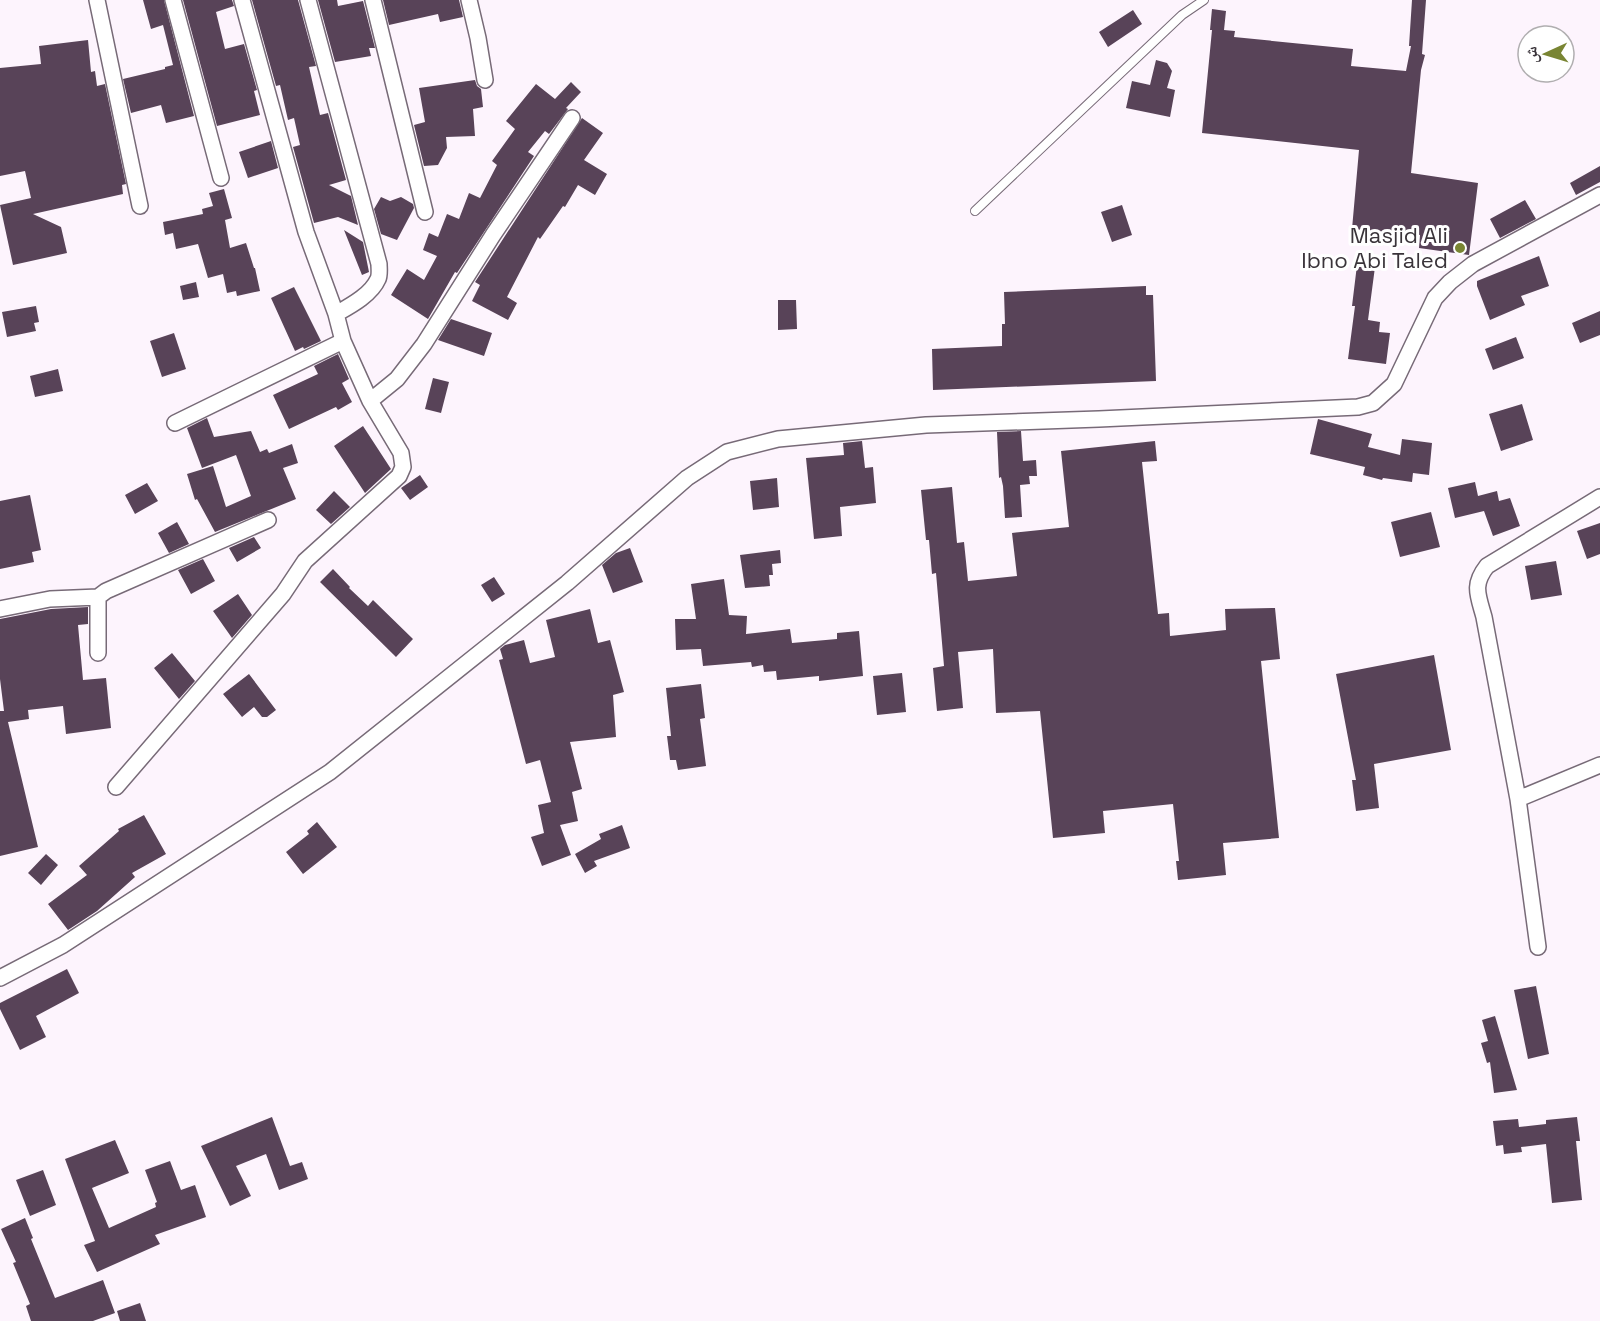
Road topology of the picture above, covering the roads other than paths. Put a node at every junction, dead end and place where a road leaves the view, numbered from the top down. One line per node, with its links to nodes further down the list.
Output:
1 (97, 0): 12 (street)
2 (173, 0): 10 (street)
3 (242, 0): 15 (street)
4 (308, 0): 15 (street)
5 (373, 0): 14 (street)
6 (469, 0): 8 (street)
7 (1204, 0): 13 (lane)
8 (484, 80)
9 (572, 118): 17 (street)
10 (221, 178)
11 (1600, 195): 28 (street)
12 (140, 206)
13 (975, 211)
14 (425, 212)
15 (336, 314): 16 (street)
16 (343, 341): 17 (street); 18 (street)
17 (370, 401): 25 (street)
18 (176, 423)
19 (1600, 497): 26 (street)
20 (268, 520): 21 (street)
21 (98, 597): 22 (street); 23 (street)
22 (0, 609)
23 (98, 653)
24 (1600, 765): 26 (street)
25 (116, 787)
26 (1518, 799): 27 (street)
27 (1538, 947)
28 (0, 978)

